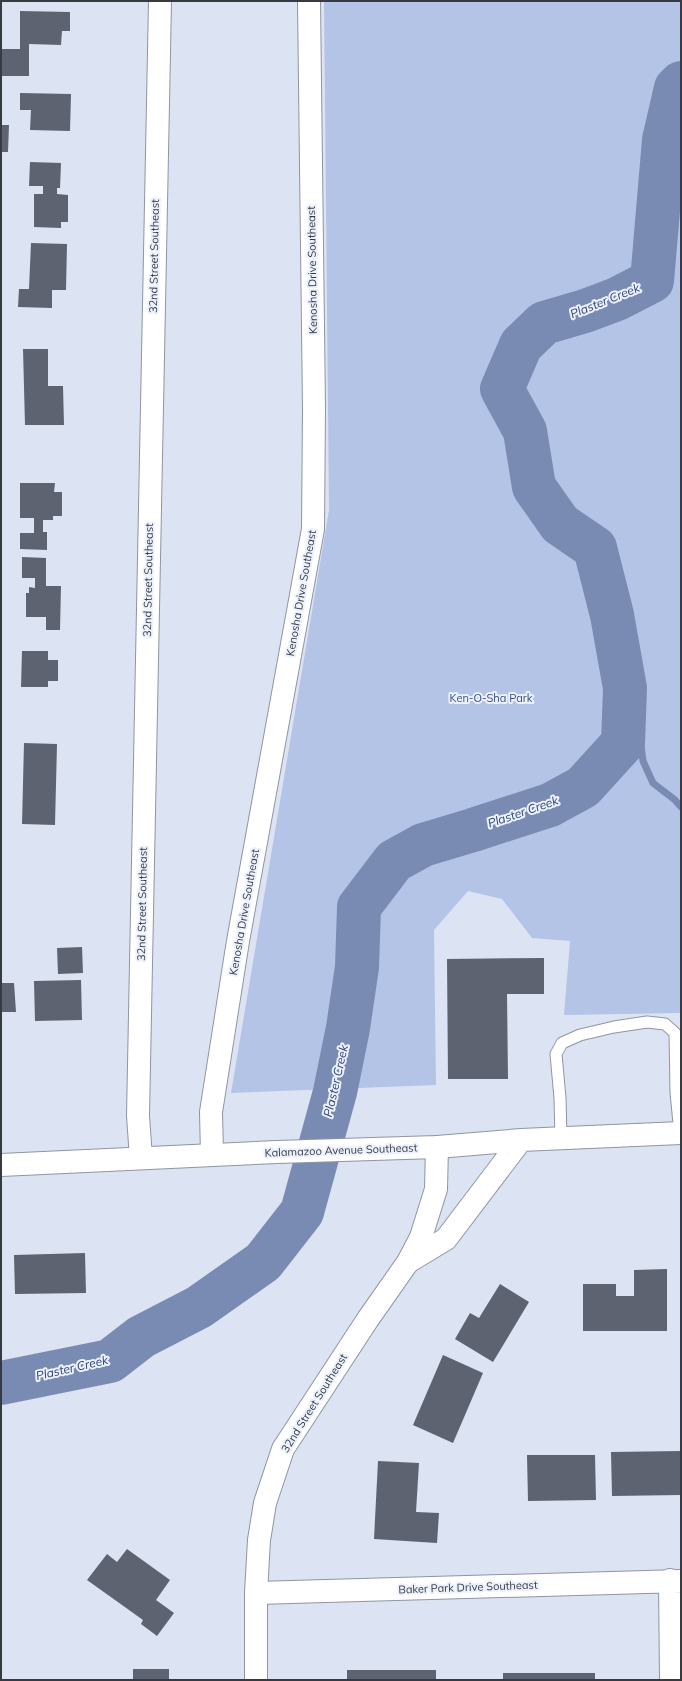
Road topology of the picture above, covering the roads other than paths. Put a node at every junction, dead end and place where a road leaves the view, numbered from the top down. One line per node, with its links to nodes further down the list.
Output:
1 (160, 1): 8 (street, 32nd Street Southeast)
2 (309, 1): 7 (street, Kenosha Drive Southeast)
3 (681, 1133): 4 (street, Kalamazoo Avenue Southeast); 4 (lane)
4 (561, 1138): 5 (street, Kalamazoo Avenue Southeast)
5 (521, 1140): 6 (street, Kalamazoo Avenue Southeast); 10 (street)
6 (437, 1147): 7 (street, Kalamazoo Avenue Southeast); 10 (street, 32nd Street Southeast)
7 (212, 1155): 8 (street, Kalamazoo Avenue Southeast)
8 (141, 1158): 9 (street, Kalamazoo Avenue Southeast)
9 (1, 1165)
10 (408, 1262): 12 (street, 32nd Street Southeast)
11 (676, 1580): 12 (street, Baker Park Drive Southeast); 14 (street)
12 (256, 1593): 13 (street, 32nd Street Southeast)
13 (256, 1680)
14 (671, 1680)

